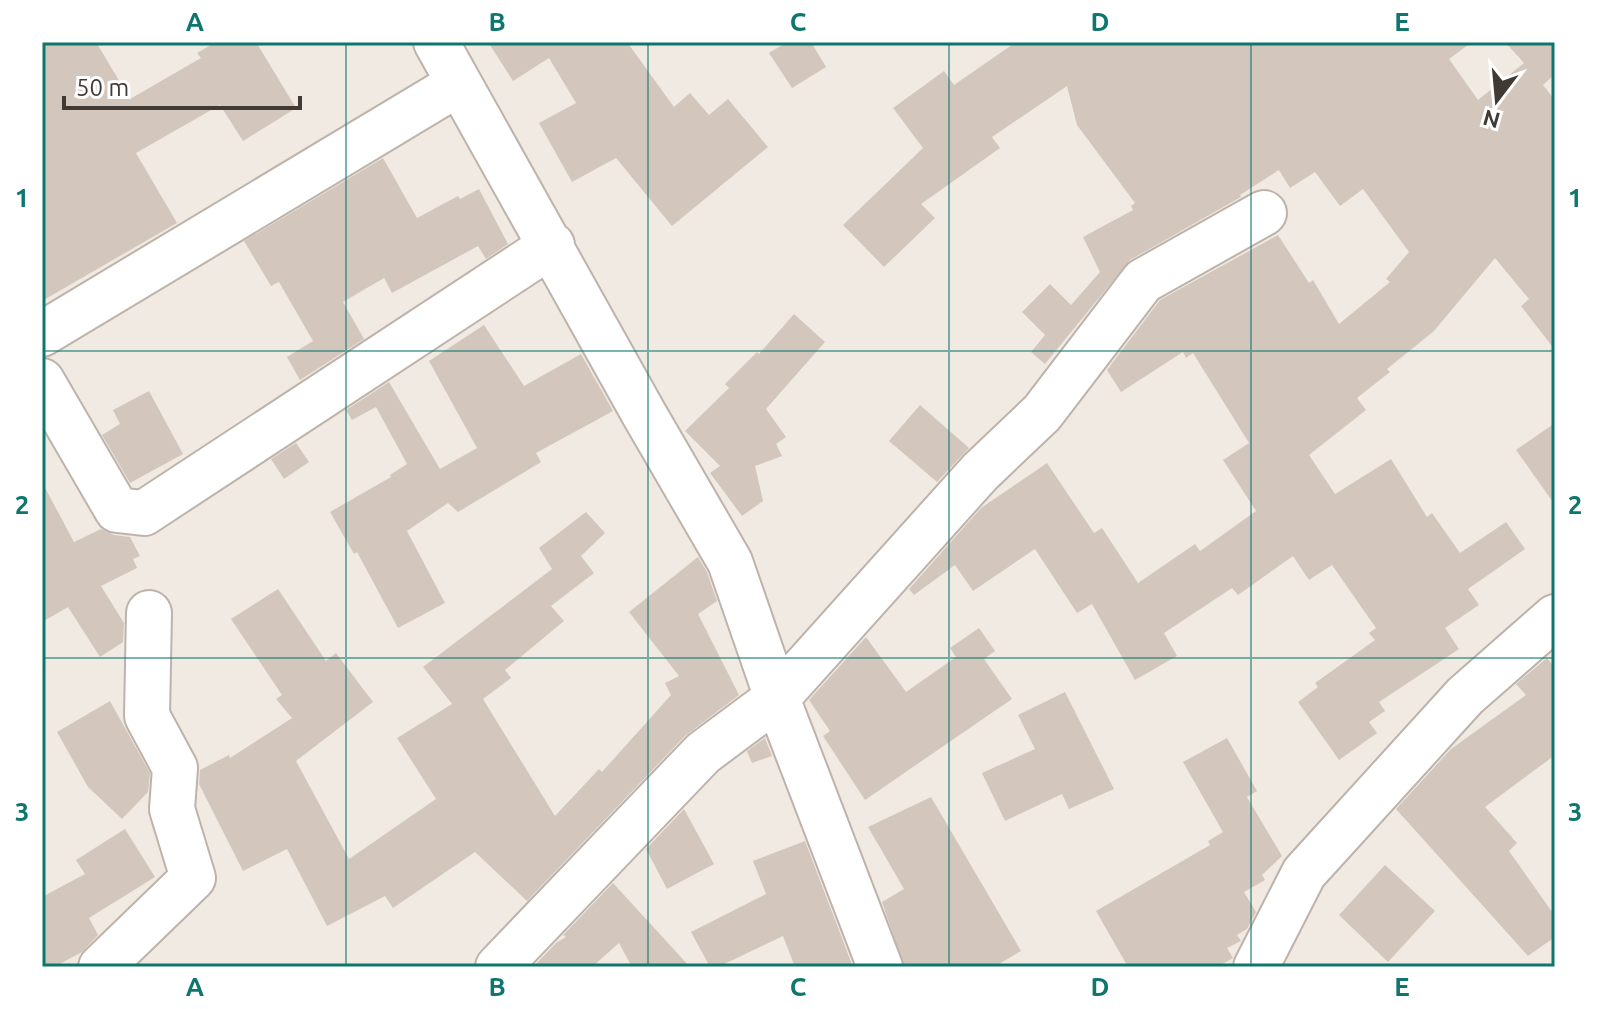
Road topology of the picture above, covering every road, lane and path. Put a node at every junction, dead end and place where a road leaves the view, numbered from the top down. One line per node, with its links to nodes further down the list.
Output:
1 (436, 42): 2 (street)
2 (458, 84): 4 (street); 5 (street)
3 (1264, 213): 9 (street)
4 (552, 245): 6 (street); 9 (street)
5 (42, 334)
6 (42, 381)
7 (149, 613): 10 (street)
8 (1555, 617): 13 (street)
9 (777, 698): 11 (street); 12 (street)
10 (101, 967)
11 (498, 967)
12 (880, 967)
13 (1256, 967)

